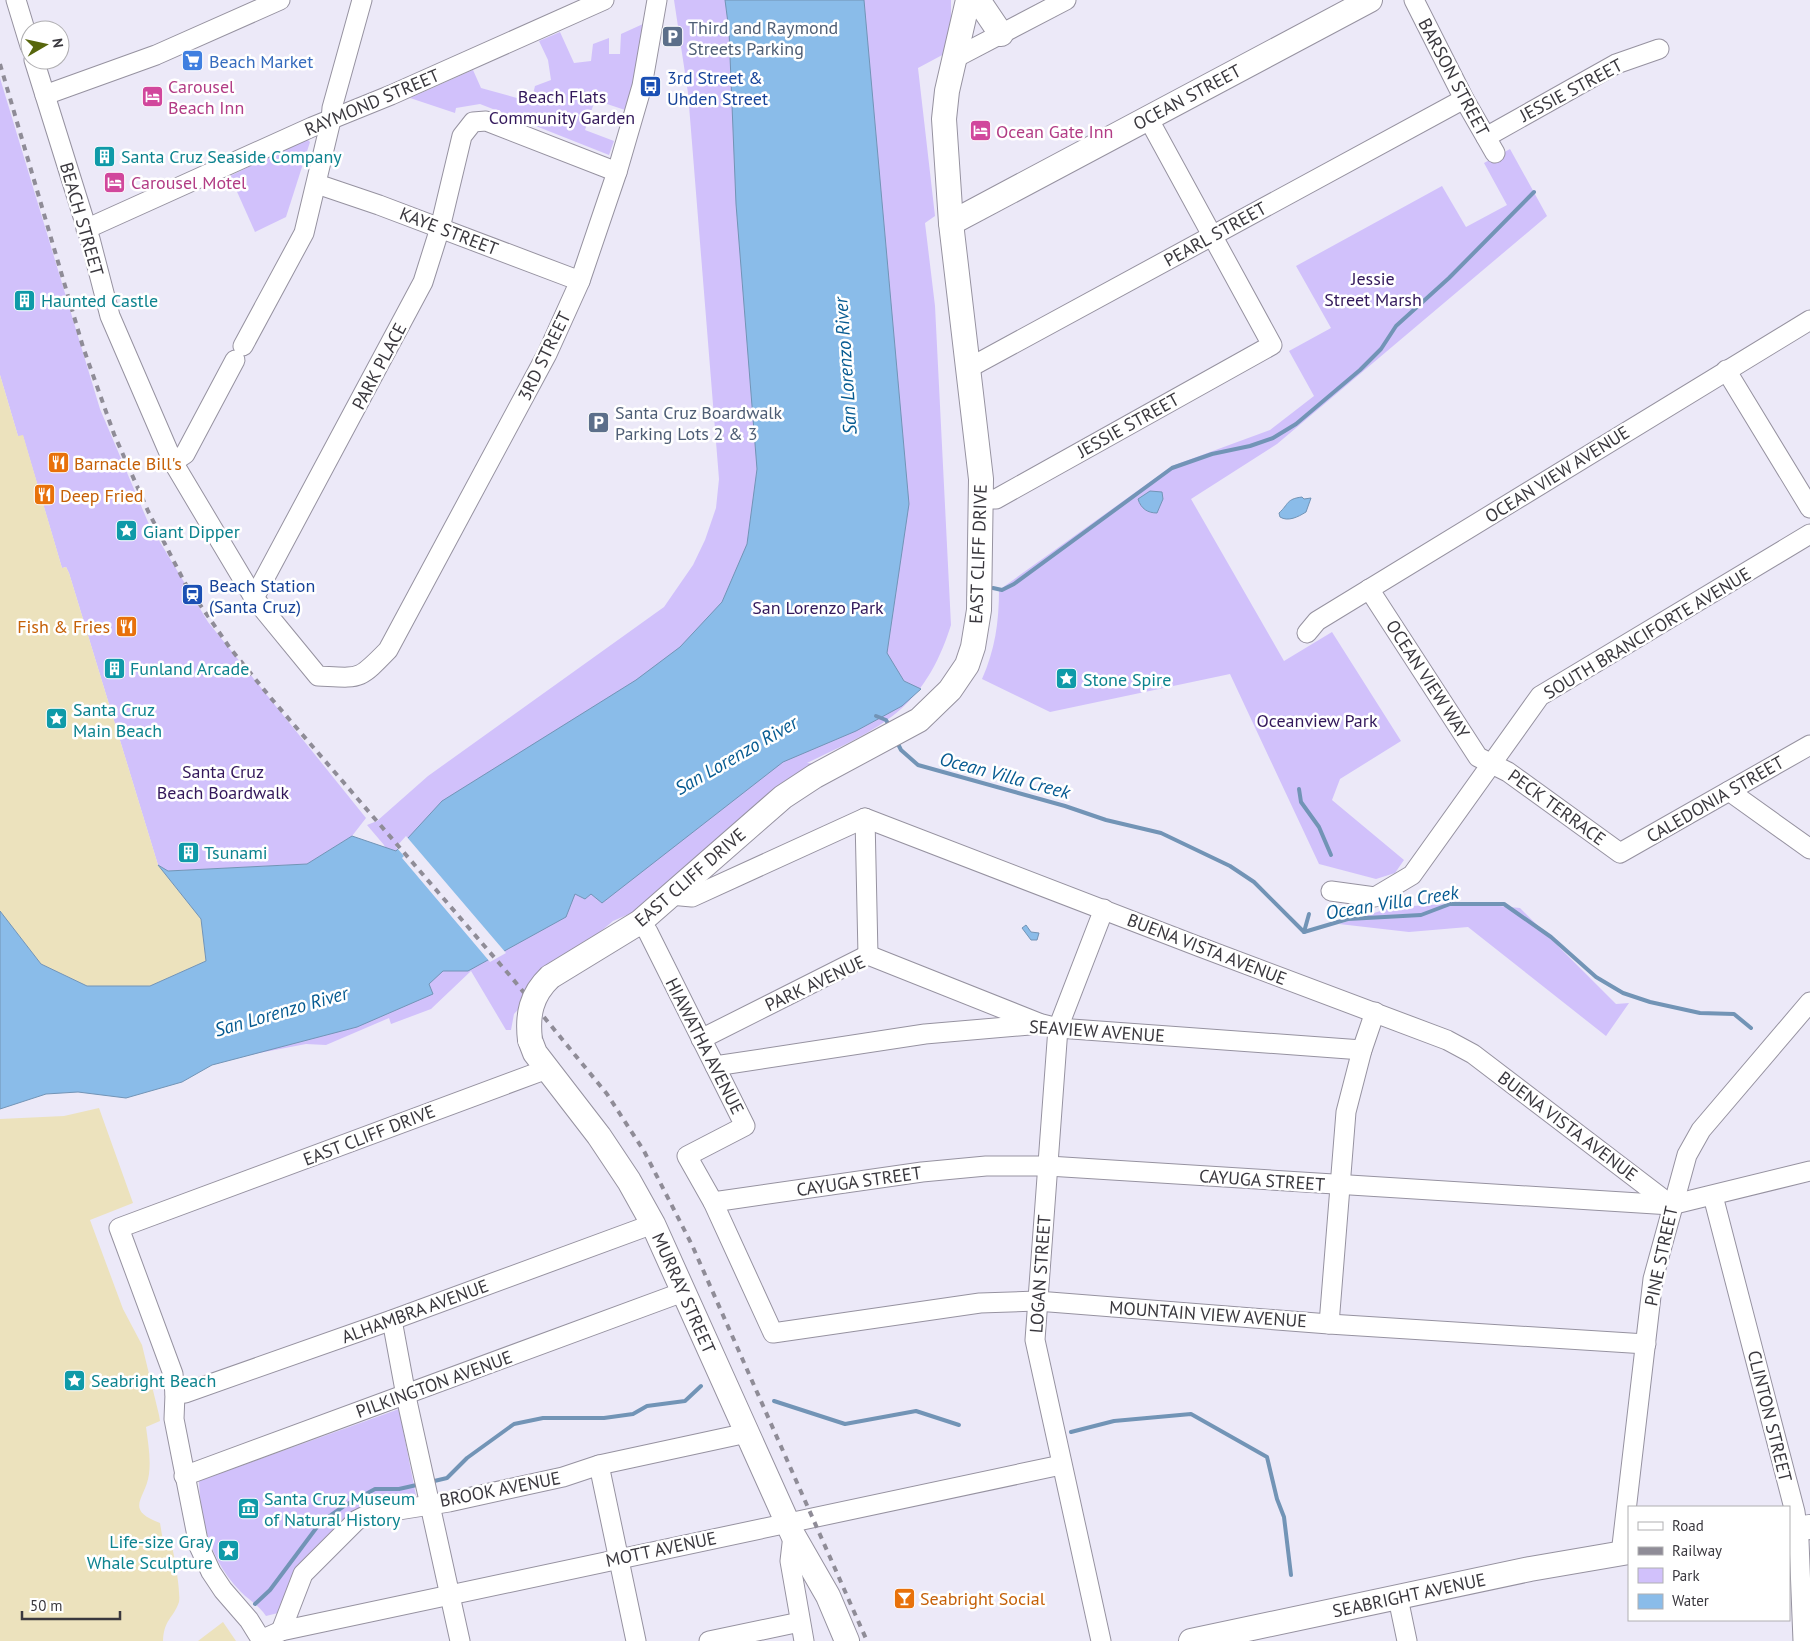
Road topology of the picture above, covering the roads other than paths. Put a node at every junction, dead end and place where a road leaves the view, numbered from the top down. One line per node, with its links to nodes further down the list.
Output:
1 (16, 0): 11 (street)
2 (280, 0): 16 (street)
3 (362, 0): 19 (street)
4 (604, 0): 19 (street, RAYMOND STREET)
5 (657, 0): 21 (street, 3RD STREET)
6 (968, 0): 14 (main road, EAST CLIFF DRIVE)
7 (978, 0): 12 (main road)
8 (1066, 0): 12 (street)
9 (1370, 0): 18 (main road, OCEAN STREET)
10 (1414, 0): 17 (street, BARSON STREET)
11 (22, 20)
12 (1002, 34): 14 (street)
13 (1659, 49): 20 (street, JESSIE STREET)
14 (957, 57): 23 (main road, EAST CLIFF DRIVE)
15 (37, 70): 16 (street, BEACH STREET)
16 (45, 95): 25 (street, BEACH STREET)
17 (1464, 99): 20 (street, BARSON STREET); 26 (street, PEARL STREET)
18 (1148, 118): 23 (main road, OCEAN STREET); 26 (street)
19 (331, 120): 22 (street); 25 (street, RAYMOND STREET)
20 (1490, 145)
21 (617, 172): 24 (street, PARK PLACE); 27 (street, 3RD STREET)
22 (317, 184): 24 (street, KAYE STREET); 31 (street)
23 (951, 223): 29 (main road, EAST CLIFF DRIVE)
24 (440, 228): 27 (street, KAYE STREET); 36 (street, PARK PLACE)
25 (86, 229): 31 (street, BEACH STREET)
26 (1213, 235): 29 (street, PEARL STREET); 32 (street, JESSIE STREET)
27 (580, 280): 38 (street, 3RD STREET)
28 (1810, 320): 30 (street, OCEAN VIEW AVENUE)
29 (967, 369): 32 (main road, EAST CLIFF DRIVE)
30 (1726, 370): 33 (street); 35 (street, OCEAN VIEW AVENUE)
31 (173, 462): 36 (street, BEACH STREET)
32 (982, 499): 45 (main road, EAST CLIFF DRIVE)
33 (1810, 508)
34 (1810, 534): 40 (street, SOUTH BRANCIFORTE AVENUE)
35 (1370, 589): 37 (street, OCEAN VIEW AVENUE); 40 (street, OCEAN VIEW WAY)
36 (254, 598): 38 (street, BEACH STREET)
37 (1307, 632)
38 (355, 678)
39 (1810, 745): 41 (street, CALEDONIA STREET)
40 (1492, 763): 44 (street, PECK TERRACE); 46 (street, SOUTH BRANCIFORTE AVENUE)
41 (1729, 791): 43 (street); 44 (street, CALEDONIA STREET)
42 (865, 818): 45 (street); 47 (street, BUENA VISTA AVENUE); 49 (street)
43 (1810, 849)
44 (1620, 853)
45 (677, 888): 48 (main road, EAST CLIFF DRIVE)
46 (1331, 890)
47 (1104, 909): 51 (street, BUENA VISTA AVENUE); 52 (street, LOGAN STREET)
48 (640, 922): 53 (street, HIAWATHA AVENUE); 56 (main road, EAST CLIFF DRIVE, bridge)
49 (868, 955): 52 (street, PARK AVENUE); 53 (street, PARK AVENUE)
50 (1810, 1002): 62 (street, PINE STREET)
51 (1375, 1012): 54 (street); 62 (street, BUENA VISTA AVENUE)
52 (1050, 1026): 54 (street, SEAVIEW AVENUE); 55 (street, SEAVIEW AVENUE); 57 (street, LOGAN STREET)
53 (701, 1039): 55 (street, HIAWATHA AVENUE)
54 (1362, 1050): 59 (street)
55 (715, 1066): 61 (street, HIAWATHA AVENUE)
56 (547, 1068): 63 (main road, MURRAY STREET); 70 (street, EAST CLIFF DRIVE)
57 (1048, 1166): 59 (street, CAYUGA STREET); 61 (street, CAYUGA STREET); 65 (street, LOGAN STREET)
58 (1810, 1171): 60 (street, CAYUGA STREET)
59 (1339, 1185): 62 (street, CAYUGA STREET); 67 (street)
60 (1713, 1196): 62 (street, CAYUGA STREET); 79 (street, CLINTON STREET)
61 (712, 1202): 68 (street, HIAWATHA AVENUE)
62 (1671, 1205): 69 (street, PINE STREET)
63 (653, 1224): 64 (main road, MURRAY STREET); 66 (street, ALHAMBRA AVENUE)
64 (683, 1292): 71 (street, PILKINGTON AVENUE); 72 (main road, MURRAY STREET)
65 (1037, 1302): 67 (street, MOUNTAIN VIEW AVENUE); 68 (street, MOUNTAIN VIEW AVENUE); 74 (street, LOGAN STREET)
66 (392, 1320): 70 (street, ALHAMBRA AVENUE); 71 (street)
67 (1329, 1324): 69 (street, MOUNTAIN VIEW AVENUE)
68 (773, 1334)
69 (1646, 1344): 77 (street, PINE STREET)
70 (175, 1394): 75 (street, EAST CLIFF DRIVE)
71 (406, 1394): 75 (street, PILKINGTON AVENUE); 76 (street)
72 (747, 1432): 73 (street, BROOK AVENUE); 80 (main road, MURRAY STREET)
73 (599, 1465): 76 (street, BROOK AVENUE); 82 (street)
74 (1061, 1465): 80 (street, MOTT AVENUE); 93 (street, LOGAN STREET)
75 (184, 1476): 87 (street, EAST CLIFF DRIVE)
76 (430, 1503): 83 (street); 86 (street, BROOK AVENUE)
77 (1630, 1506)
78 (1628, 1523): 81 (street, PINE STREET)
79 (1799, 1528): 96 (street, CLINTON STREET)
80 (790, 1529): 82 (street, MOTT AVENUE); 85 (street); 92 (main road, MURRAY STREET)
81 (1625, 1553): 84 (main road, SEABRIGHT AVENUE)
82 (617, 1559): 83 (street, MOTT AVENUE); 89 (street)
83 (450, 1594): 86 (street, MOTT AVENUE); 88 (street)
84 (1398, 1598): 94 (main road, SEABRIGHT AVENUE); 95 (street)
85 (800, 1622): 90 (street); 91 (street)
86 (281, 1631): 87 (street, MOTT AVENUE)
87 (262, 1640)
88 (460, 1641)
89 (636, 1641)
90 (709, 1641)
91 (804, 1641)
92 (847, 1641)
93 (1101, 1641)
94 (1193, 1641)
95 (1407, 1641)
96 (1803, 1641)

